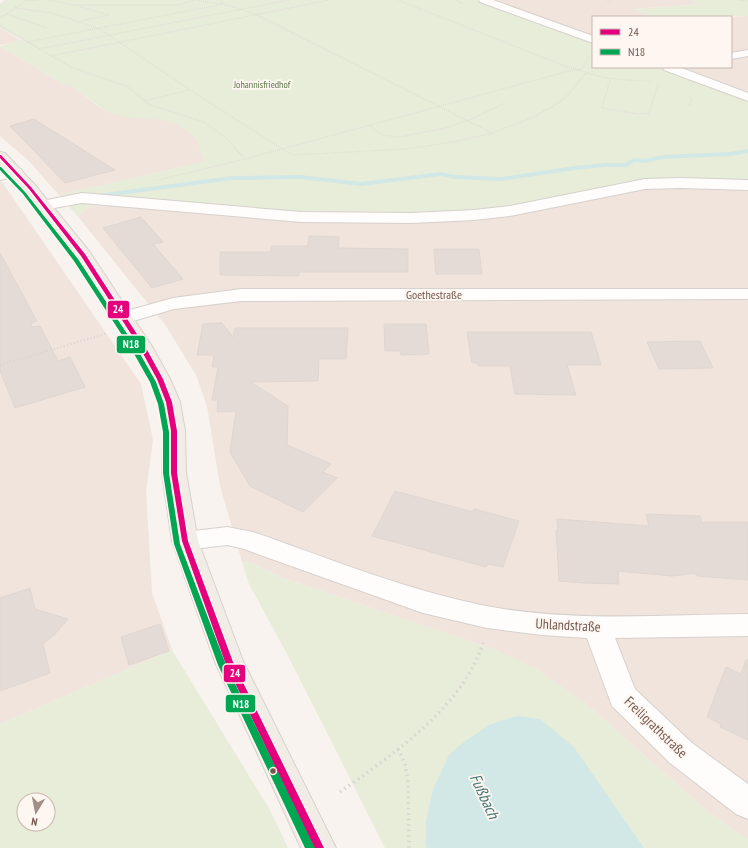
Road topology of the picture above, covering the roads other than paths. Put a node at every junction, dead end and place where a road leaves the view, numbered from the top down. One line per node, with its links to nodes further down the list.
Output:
1 (484, 0): 2 (street)
2 (592, 40)
3 (748, 53): 4 (street)
4 (732, 56)
5 (675, 68): 6 (street)
6 (748, 97)
7 (0, 156): 8 (main road)
8 (16, 172): 9 (street); 11 (main road)
9 (0, 176)
10 (748, 185): 11 (street)
11 (43, 205): 13 (main road)
12 (748, 294): 13 (street, Goethestraße)
13 (123, 318): 14 (main road)
14 (184, 541): 16 (street, Uhlandstraße); 18 (main road)
15 (748, 625): 16 (street, Uhlandstraße)
16 (597, 627): 17 (street, Freiligrathstraße)
17 (748, 803)
18 (319, 848)

